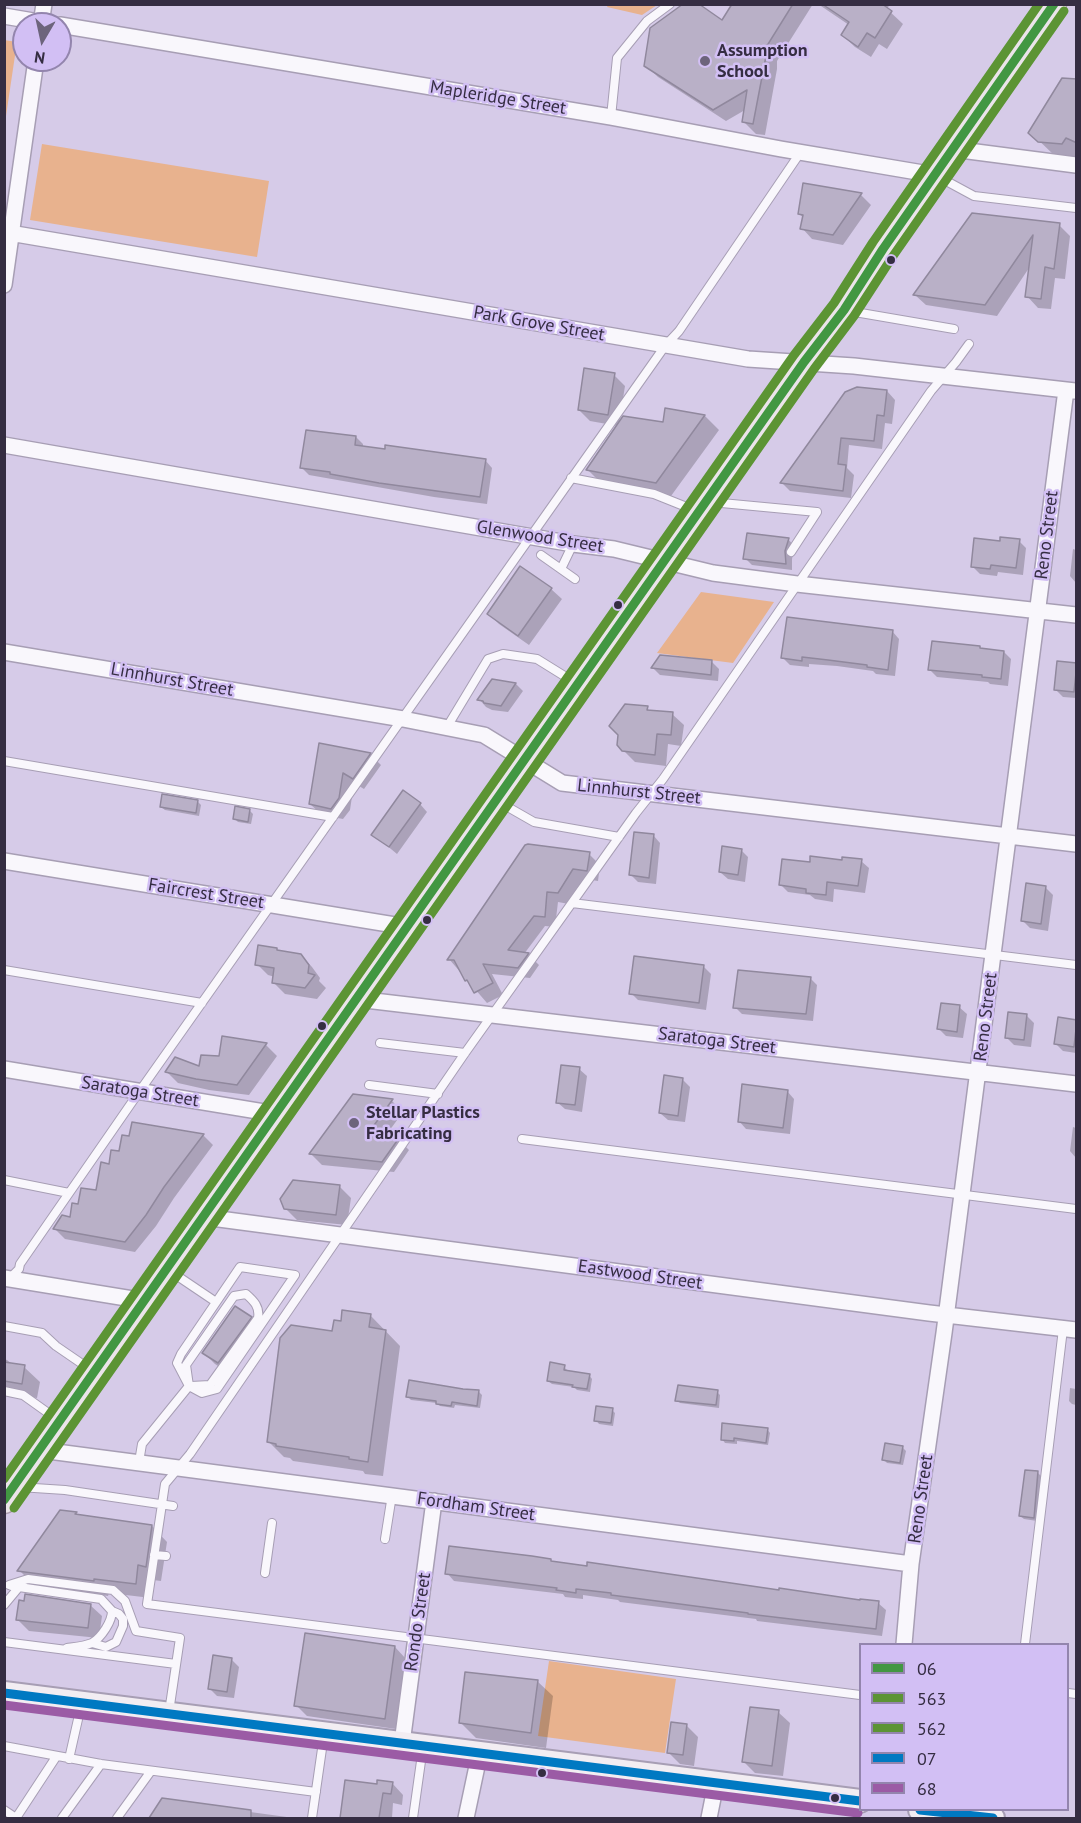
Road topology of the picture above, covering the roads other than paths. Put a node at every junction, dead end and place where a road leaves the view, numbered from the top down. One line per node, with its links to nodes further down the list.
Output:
1 (670, 4): 5 (lane)
2 (1053, 5): 6 (main road)
3 (72, 28): 5 (street, Mapleridge Street)
4 (34, 72): 11 (street)
5 (611, 117): 7 (street, Mapleridge Street)
6 (953, 149): 8 (street); 9 (main road)
7 (800, 153): 9 (street, Mapleridge Street); 16 (lane)
8 (1077, 165)
9 (935, 175): 10 (lane); 13 (main road)
10 (1077, 208)
11 (8, 232): 12 (street); 16 (street, Park Grove Street)
12 (4, 285)
13 (844, 310): 14 (lane); 17 (main road)
14 (954, 328)
15 (969, 344): 18 (lane)
16 (665, 346): 17 (street, Park Grove Street); 21 (lane)
17 (804, 362): 18 (street, Park Grove Street); 22 (main road)
18 (944, 375): 19 (street, Park Grove Street); 30 (lane)
19 (1071, 390): 31 (street, Reno Street)
20 (4, 445): 23 (street, Glenwood Street)
21 (571, 478): 22 (lane); 23 (lane)
22 (702, 506): 25 (lane); 27 (main road)
23 (531, 537): 24 (street, Glenwood Street); 35 (lane)
24 (573, 544): 27 (street, Glenwood Street); 28 (lane)
25 (791, 552)
26 (541, 555): 28 (lane)
27 (665, 560): 30 (street, Glenwood Street); 34 (main road)
28 (561, 569): 29 (lane)
29 (575, 579)
30 (798, 584): 31 (street, Glenwood Street); 39 (lane)
31 (1037, 610): 32 (street, Glenwood Street); 42 (street, Reno Street)
32 (1077, 615)
33 (4, 652): 35 (street, Linnhurst Street)
34 (578, 685): 36 (lane); 37 (main road)
35 (403, 719): 36 (street, Linnhurst Street); 41 (lane)
36 (447, 727): 37 (street, Linnhurst Street)
37 (525, 760): 39 (street, Linnhurst Street); 40 (main road)
38 (4, 761): 41 (lane)
39 (652, 793): 42 (street, Linnhurst Street); 43 (lane)
40 (496, 800): 43 (lane); 48 (main road)
41 (333, 817): 47 (lane)
42 (1009, 836): 44 (street, Linnhurst Street); 49 (street, Reno Street)
43 (619, 837): 46 (lane)
44 (1077, 844)
45 (4, 861): 47 (street, Faircrest Street)
46 (572, 903): 49 (lane); 54 (lane)
47 (271, 905): 48 (street, Faircrest Street); 53 (lane)
48 (407, 927): 52 (main road)
49 (994, 956): 50 (lane); 58 (street, Reno Street)
50 (1077, 966)
51 (4, 970): 53 (lane)
52 (357, 999): 54 (street, Saratoga Street); 63 (main road)
53 (202, 1003): 61 (lane)
54 (494, 1015): 56 (lane); 58 (street, Saratoga Street)
55 (380, 1043): 56 (lane)
56 (465, 1053): 62 (lane)
57 (4, 1069): 61 (street, Saratoga Street)
58 (979, 1072): 59 (street, Saratoga Street); 67 (street, Reno Street)
59 (1077, 1084)
60 (369, 1085): 62 (lane)
61 (139, 1092): 63 (street, Saratoga Street); 66 (lane)
62 (438, 1094): 70 (lane)
63 (276, 1114): 69 (main road)
64 (522, 1139): 67 (lane)
65 (4, 1180): 66 (lane)
66 (69, 1192): 72 (lane)
67 (963, 1194): 68 (lane); 75 (street, Reno Street)
68 (1077, 1209)
69 (204, 1217): 70 (street, Eastwood Street); 71 (main road)
70 (341, 1234): 75 (street, Eastwood Street); 84 (lane)
71 (167, 1269): 73 (main road); 74 (lane)
72 (6, 1281): 73 (street)
73 (145, 1301): 78 (main road)
74 (216, 1302): 79 (lane); 79 (lane)
75 (947, 1315): 77 (street, Eastwood Street); 94 (street, Reno Street)
76 (4, 1326): 78 (lane)
77 (1070, 1329): 105 (lane)
78 (95, 1373): 81 (main road)
79 (189, 1386): 79 (lane); 83 (lane)
80 (4, 1391): 81 (lane)
81 (61, 1422): 82 (main road)
82 (41, 1450): 83 (street, Fordham Street); 85 (main road)
83 (139, 1462): 84 (street, Fordham Street)
84 (179, 1467): 86 (street, Fordham Street); 88 (lane)
85 (8, 1491): 88 (lane)
86 (392, 1496): 87 (street, Fordham Street); 91 (lane)
87 (435, 1501): 94 (street, Fordham Street); 101 (street, Rondo Street)
88 (162, 1503): 89 (lane); 92 (lane)
89 (173, 1506)
90 (272, 1523): 95 (lane)
91 (385, 1539)
92 (154, 1555): 93 (lane); 101 (lane)
93 (166, 1556)
94 (911, 1564): 104 (street, Reno Street)
95 (265, 1573)
96 (7, 1585): 97 (lane); 108 (lane)
97 (19, 1587): 98 (lane); 99 (lane)
98 (4, 1605)
99 (112, 1611): 103 (lane); 103 (lane)
100 (4, 1637): 106 (lane)
101 (416, 1639): 110 (lane); 114 (street, Rondo Street)
102 (4, 1642): 106 (lane)
103 (92, 1643): 107 (lane)
104 (904, 1643)
105 (1025, 1643)
106 (14, 1644): 107 (lane)
107 (63, 1649): 108 (lane)
108 (176, 1664): 112 (lane)
109 (4, 1693): 111 (street)
110 (859, 1695)
111 (82, 1701): 112 (street); 118 (lane)
112 (169, 1714): 113 (street)
113 (325, 1733): 114 (street); 122 (lane)
114 (412, 1744): 116 (street); 129 (lane)
115 (4, 1746): 117 (lane)
116 (480, 1752): 121 (street); 130 (street)
117 (56, 1757): 118 (lane); 124 (lane)
118 (69, 1759): 119 (lane)
119 (101, 1764): 120 (lane); 126 (lane)
120 (151, 1771): 122 (lane); 127 (lane)
121 (716, 1783): 123 (street); 131 (street)
122 (316, 1792): 128 (lane)
123 (859, 1802)
124 (4, 1810)
125 (935, 1813): 132 (street)
126 (62, 1818)
127 (117, 1818)
128 (312, 1818)
129 (413, 1818)
130 (466, 1818)
131 (709, 1818)
132 (993, 1818)

